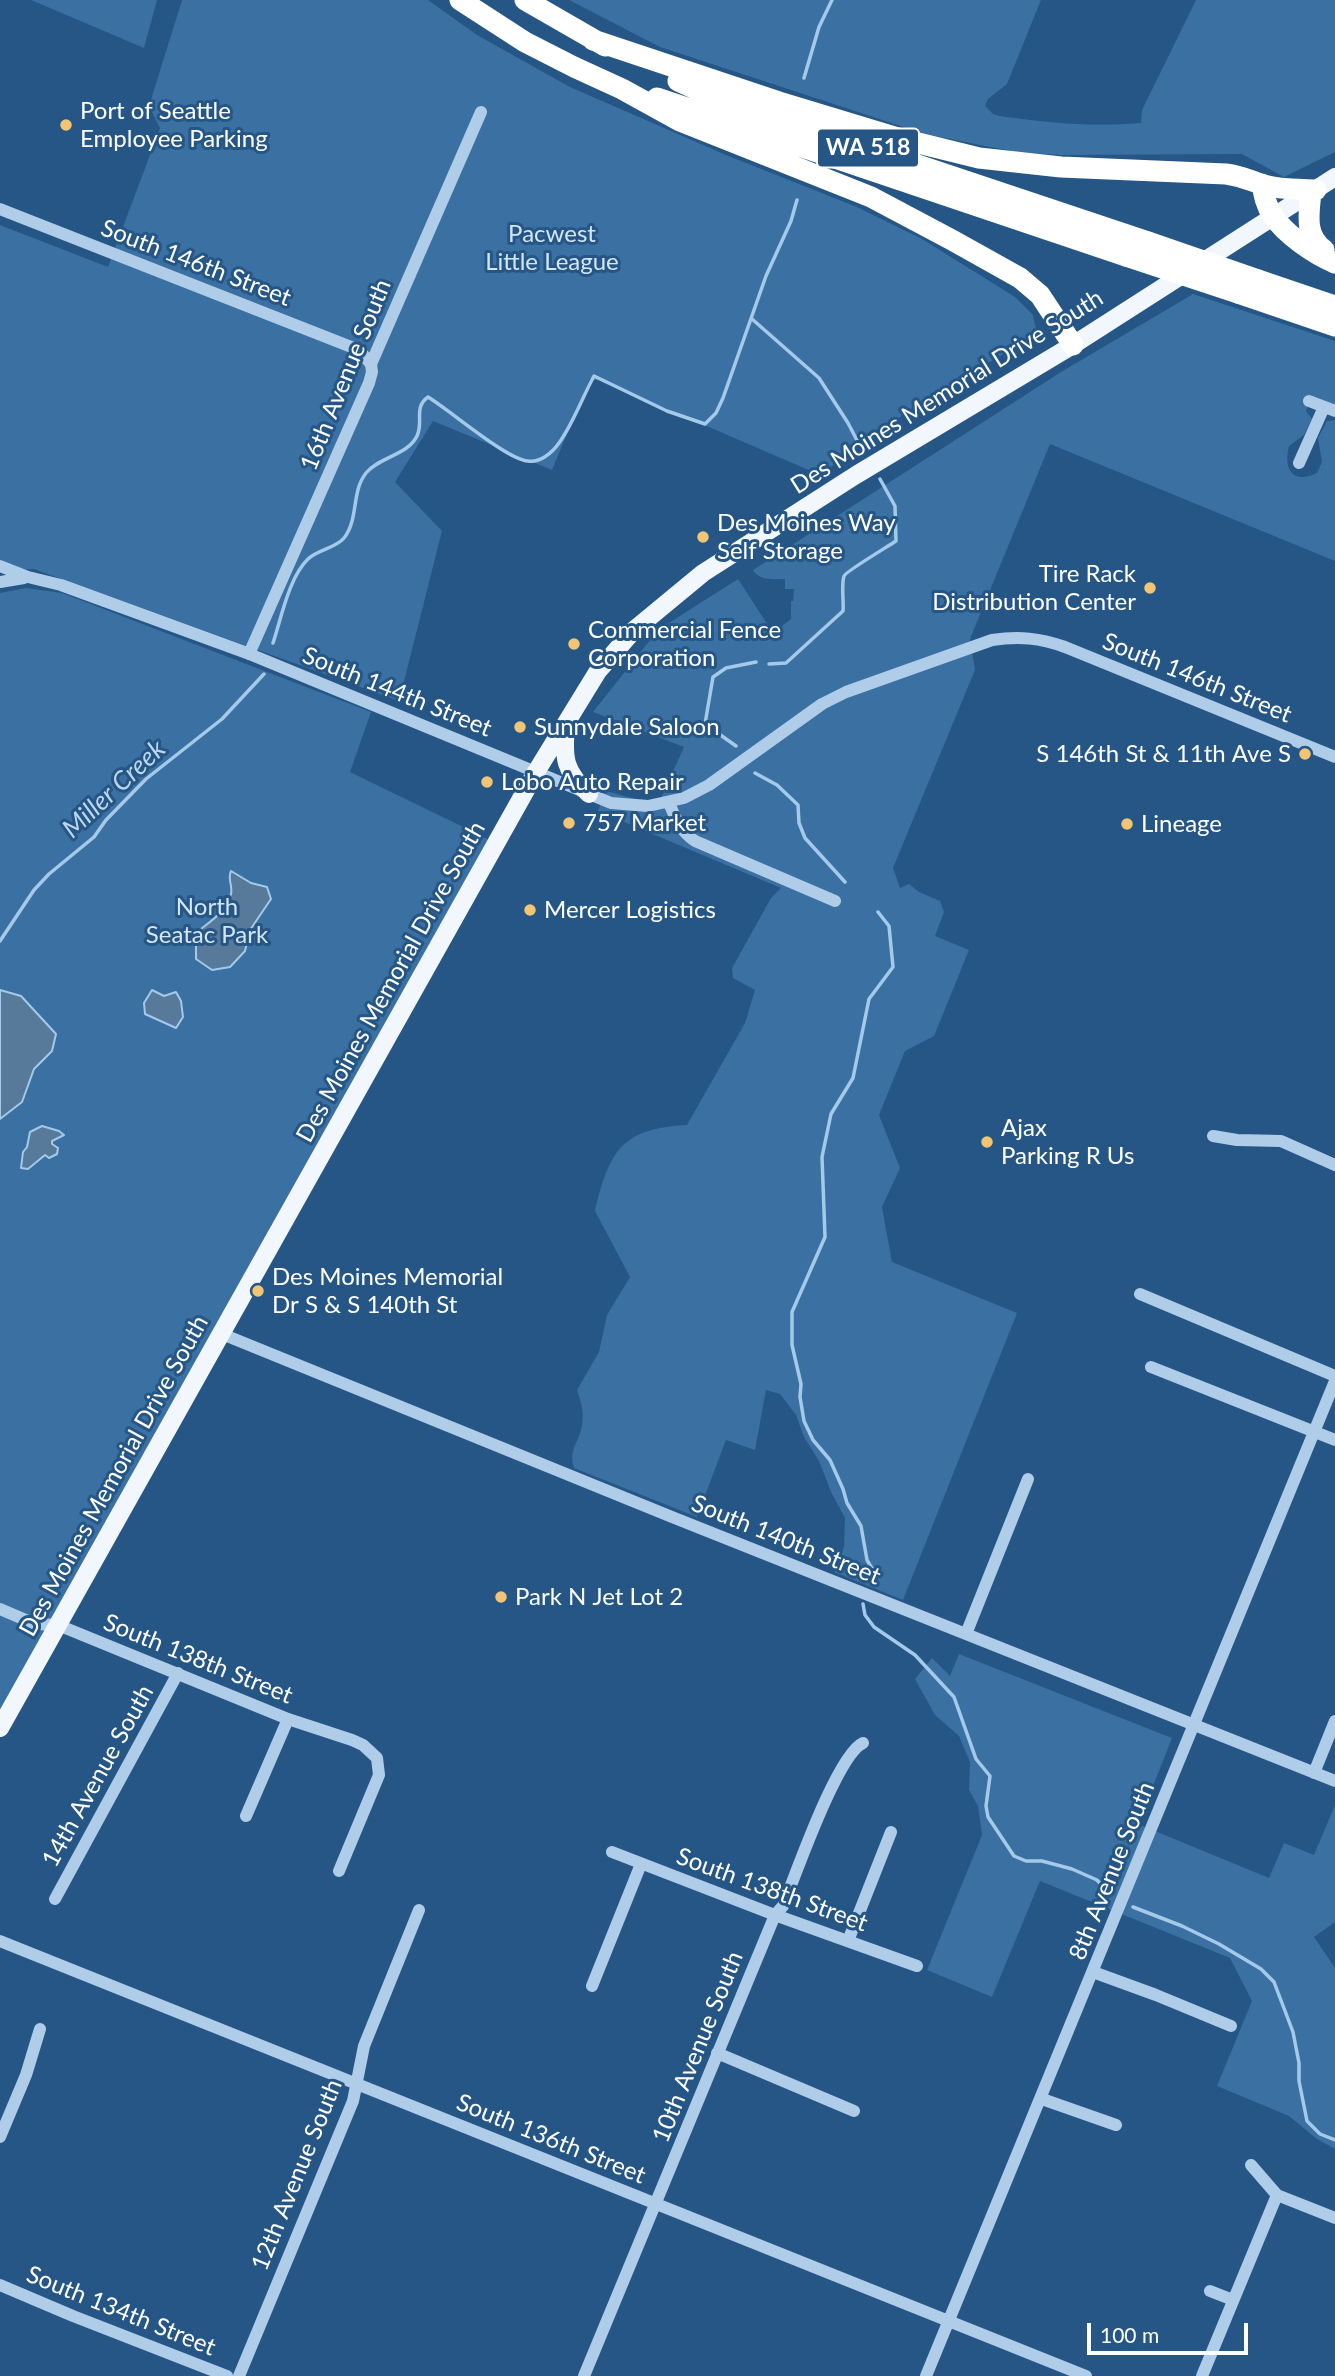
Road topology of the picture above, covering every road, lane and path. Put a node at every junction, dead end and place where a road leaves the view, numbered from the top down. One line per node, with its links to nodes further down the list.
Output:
1 (460, 0): 4 (highway, WA 518)
2 (525, 0): 3 (highway, WA 518)
3 (593, 40): 7 (highway); 13 (highway, WA 518, bridge)
4 (621, 89): 14 (highway, WA 518, bridge); 15 (highway)
5 (481, 112): 16 (street, 16th Avenue South)
6 (1335, 177): 8 (main road, Des Moines Memorial Drive South)
7 (1262, 184): 8 (highway); 10 (highway)
8 (1314, 191): 10 (main road, Des Moines Memorial Drive South); 11 (highway)
9 (0, 209): 16 (street, South 146th Street)
10 (1273, 216): 12 (highway); 15 (main road, Des Moines Memorial Drive South)
11 (1335, 256)
12 (1335, 263)
13 (1335, 306)
14 (1335, 326)
15 (1073, 345): 24 (main road, Des Moines Memorial Drive South)
16 (372, 364): 23 (street, 16th Avenue South)
17 (1309, 401): 18 (street)
18 (1329, 409): 19 (street)
19 (1300, 463)
20 (0, 566): 21 (street, South 144th Street)
21 (28, 577): 22 (street); 23 (street, South 144th Street)
22 (0, 582)
23 (249, 654): 26 (street, South 144th Street)
24 (566, 723): 26 (main road, Des Moines Memorial Drive South); 27 (main road)
25 (1335, 757): 28 (street, South 146th Street)
26 (536, 772): 27 (street, South 144th Street); 33 (main road, Des Moines Memorial Drive South)
27 (589, 794): 28 (street, South 144th Street)
28 (669, 803): 29 (street)
29 (835, 901)
30 (1213, 1136): 31 (street)
31 (1335, 1165)
32 (1140, 1294): 35 (street)
33 (222, 1334): 41 (main road, Des Moines Memorial Drive South); 42 (street, South 140th Street)
34 (1151, 1367): 37 (street)
35 (1335, 1376)
36 (1335, 1381): 37 (street, 8th Avenue South)
37 (1314, 1432): 38 (street); 46 (street, 8th Avenue South)
38 (1335, 1440)
39 (1028, 1479): 42 (street)
40 (0, 1609): 41 (street, South 138th Street)
41 (58, 1625): 43 (street, South 138th Street); 47 (main road, Des Moines Memorial Drive South)
42 (966, 1634): 46 (street, South 140th Street)
43 (178, 1672): 44 (street, South 138th Street); 56 (street, 14th Avenue South)
44 (288, 1719): 51 (street); 55 (street, South 138th Street)
45 (1335, 1721): 49 (street)
46 (1194, 1725): 49 (street, South 140th Street); 62 (street, 8th Avenue South)
47 (0, 1728)
48 (863, 1743): 58 (street, 10th Avenue South)
49 (1314, 1773): 50 (street, South 140th Street)
50 (1335, 1781)
51 (246, 1816)
52 (891, 1832): 60 (street)
53 (612, 1852): 54 (street, South 138th Street)
54 (641, 1864): 58 (street, South 138th Street); 63 (street)
55 (339, 1871)
56 (55, 1899)
57 (419, 1910): 67 (street, 12th Avenue South)
58 (775, 1915): 60 (street, South 138th Street); 66 (street, 10th Avenue South)
59 (0, 1941): 67 (street, South 136th Street)
60 (848, 1941): 61 (street, South 138th Street)
61 (917, 1966)
62 (1093, 1972): 64 (street); 68 (street, 8th Avenue South)
63 (592, 1986)
64 (1231, 2026)
65 (40, 2029): 71 (street)
66 (718, 2053): 69 (street); 74 (street, 10th Avenue South)
67 (356, 2083): 74 (street, South 136th Street); 81 (street, 12th Avenue South)
68 (1042, 2099): 70 (street); 79 (street, 8th Avenue South)
69 (854, 2111)
70 (1116, 2126)
71 (0, 2137)
72 (1251, 2165): 73 (street)
73 (1277, 2195): 75 (street); 78 (street)
74 (656, 2203): 79 (street, South 136th Street); 82 (street, 10th Avenue South)
75 (1335, 2218)
76 (0, 2285): 80 (street, South 134th Street)
77 (1210, 2291): 78 (street)
78 (1233, 2300): 85 (street)
79 (949, 2320): 83 (street, 8th Avenue South); 84 (street, South 136th Street)
80 (227, 2376)
81 (239, 2376)
82 (584, 2376)
83 (926, 2376)
84 (1086, 2376)
85 (1202, 2376)

